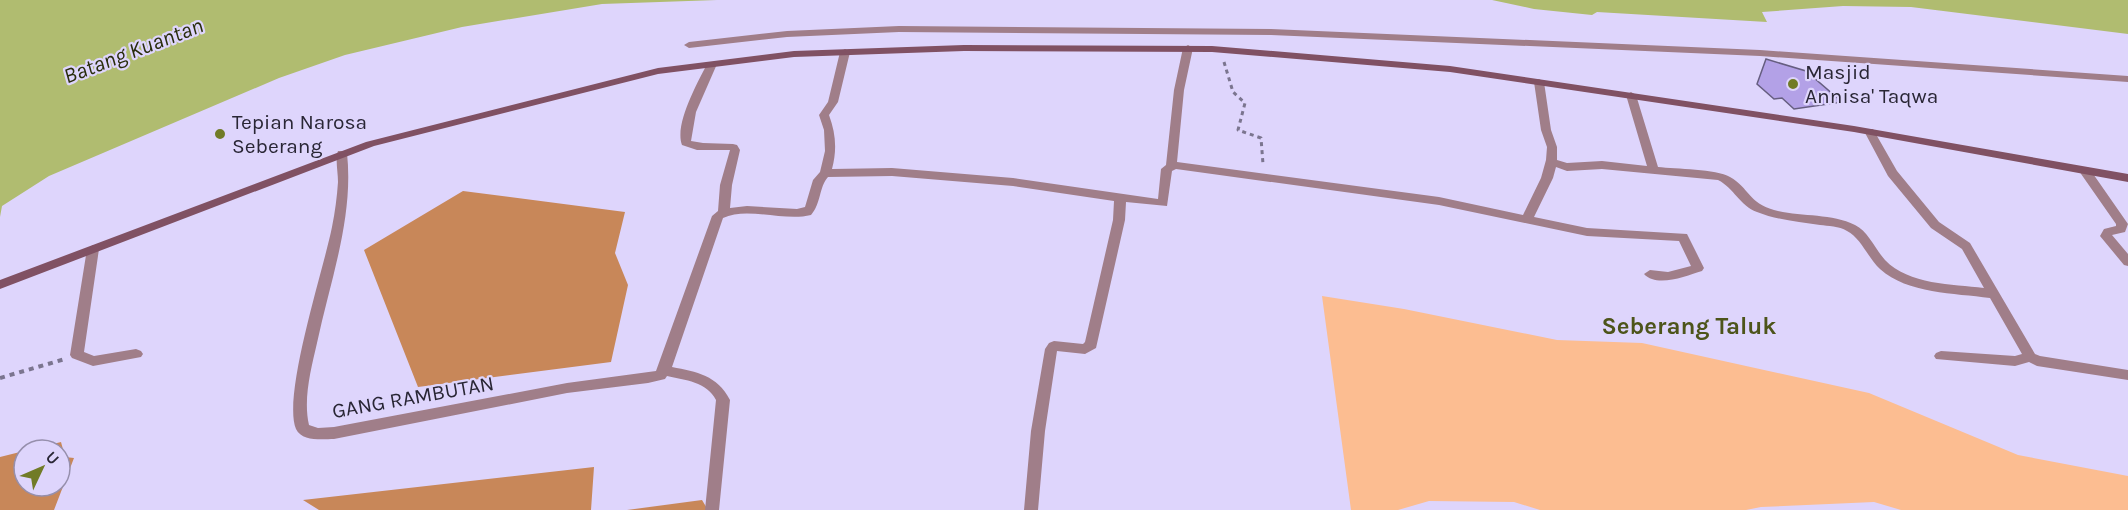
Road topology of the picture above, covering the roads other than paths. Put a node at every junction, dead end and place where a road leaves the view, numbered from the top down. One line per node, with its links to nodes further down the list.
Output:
1 (689, 45): 5 (street)
2 (1188, 48): 3 (street); 6 (street); 11 (street)
3 (845, 52): 4 (street); 14 (street)
4 (712, 64): 9 (street); 17 (street)
5 (2128, 79)
6 (1539, 82): 7 (street); 10 (street)
7 (1631, 96): 8 (street); 12 (street)
8 (1869, 131): 13 (street); 24 (street)
9 (342, 153): 20 (street); 28 (street, GANG RAMBUTAN)
10 (1551, 162): 12 (street); 18 (street)
11 (1171, 165): 16 (street); 18 (street)
12 (1653, 169): 24 (street)
13 (2085, 171): 15 (street); 19 (street)
14 (825, 173): 16 (street); 17 (street)
15 (2128, 178)
16 (1120, 198): 31 (street)
17 (724, 212): 28 (street)
18 (1527, 219): 22 (street)
19 (2125, 231): 21 (street)
20 (93, 249): 23 (street); 25 (street)
21 (2128, 262)
22 (1650, 274)
23 (0, 285)
24 (1992, 294): 27 (street)
25 (136, 354)
26 (1941, 356): 27 (street)
27 (2030, 357): 29 (street)
28 (664, 370): 30 (street)
29 (2128, 375)
30 (712, 510)
31 (1031, 510)

